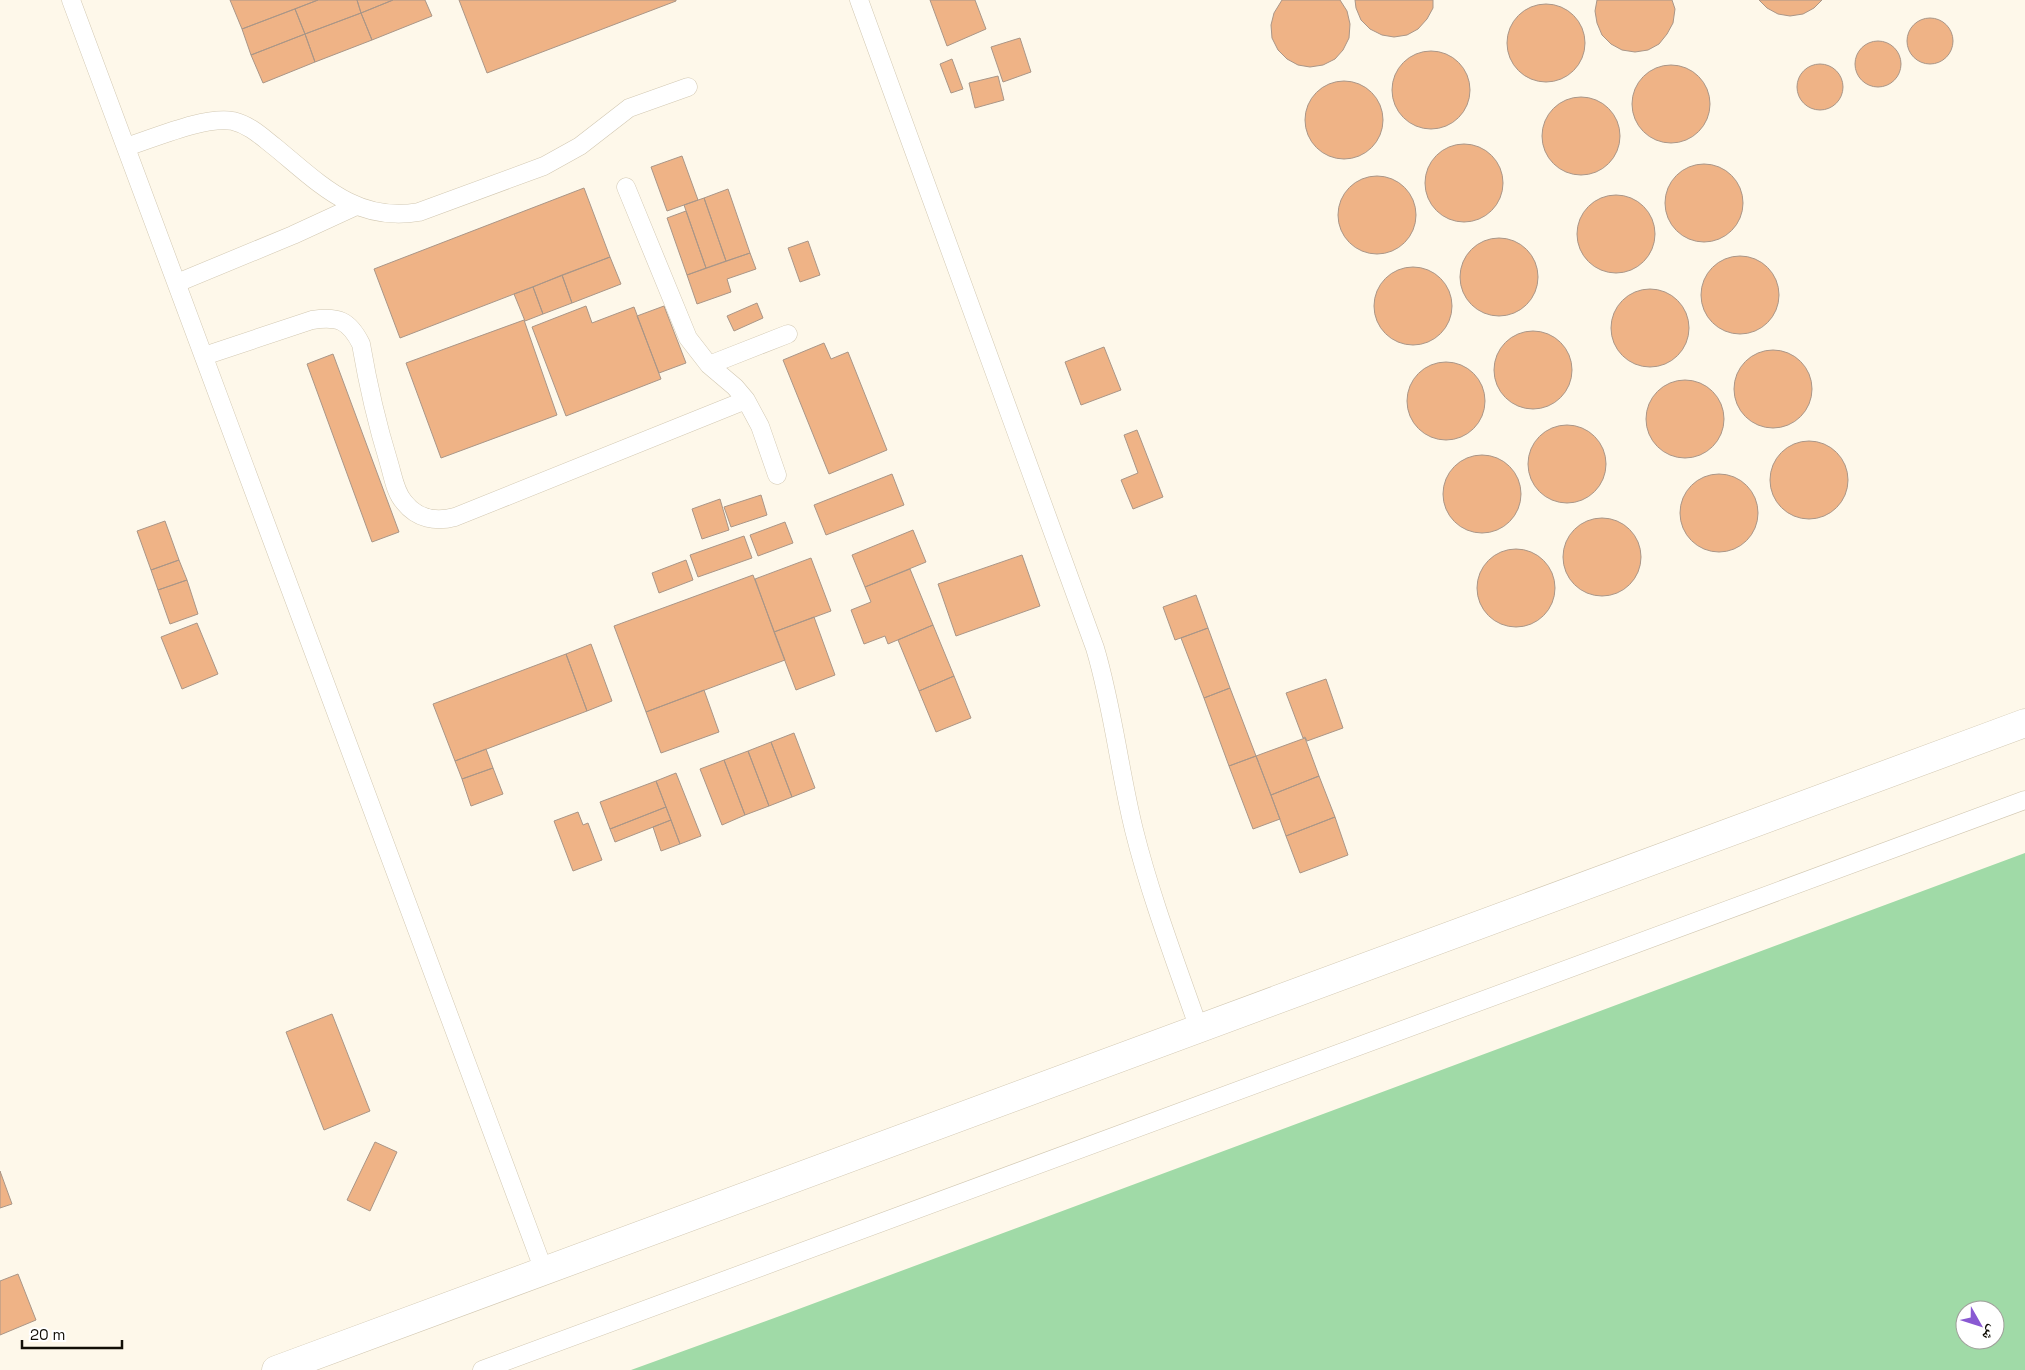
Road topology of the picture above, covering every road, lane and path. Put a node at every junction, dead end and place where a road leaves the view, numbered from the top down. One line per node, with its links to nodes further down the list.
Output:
1 (71, 0): 4 (lane)
2 (859, 0): 15 (lane)
3 (688, 88): 6 (lane)
4 (126, 147): 6 (lane); 7 (lane)
5 (626, 187): 10 (lane)
6 (356, 206): 7 (lane)
7 (177, 283): 9 (lane)
8 (788, 334): 10 (lane)
9 (204, 356): 11 (lane); 16 (lane)
10 (709, 365): 11 (lane)
11 (746, 400): 12 (lane)
12 (777, 475)
13 (2025, 723): 15 (street)
14 (2025, 800): 18 (lane)
15 (1199, 1029): 16 (street)
16 (544, 1271): 17 (street)
17 (276, 1370)
18 (482, 1370)

